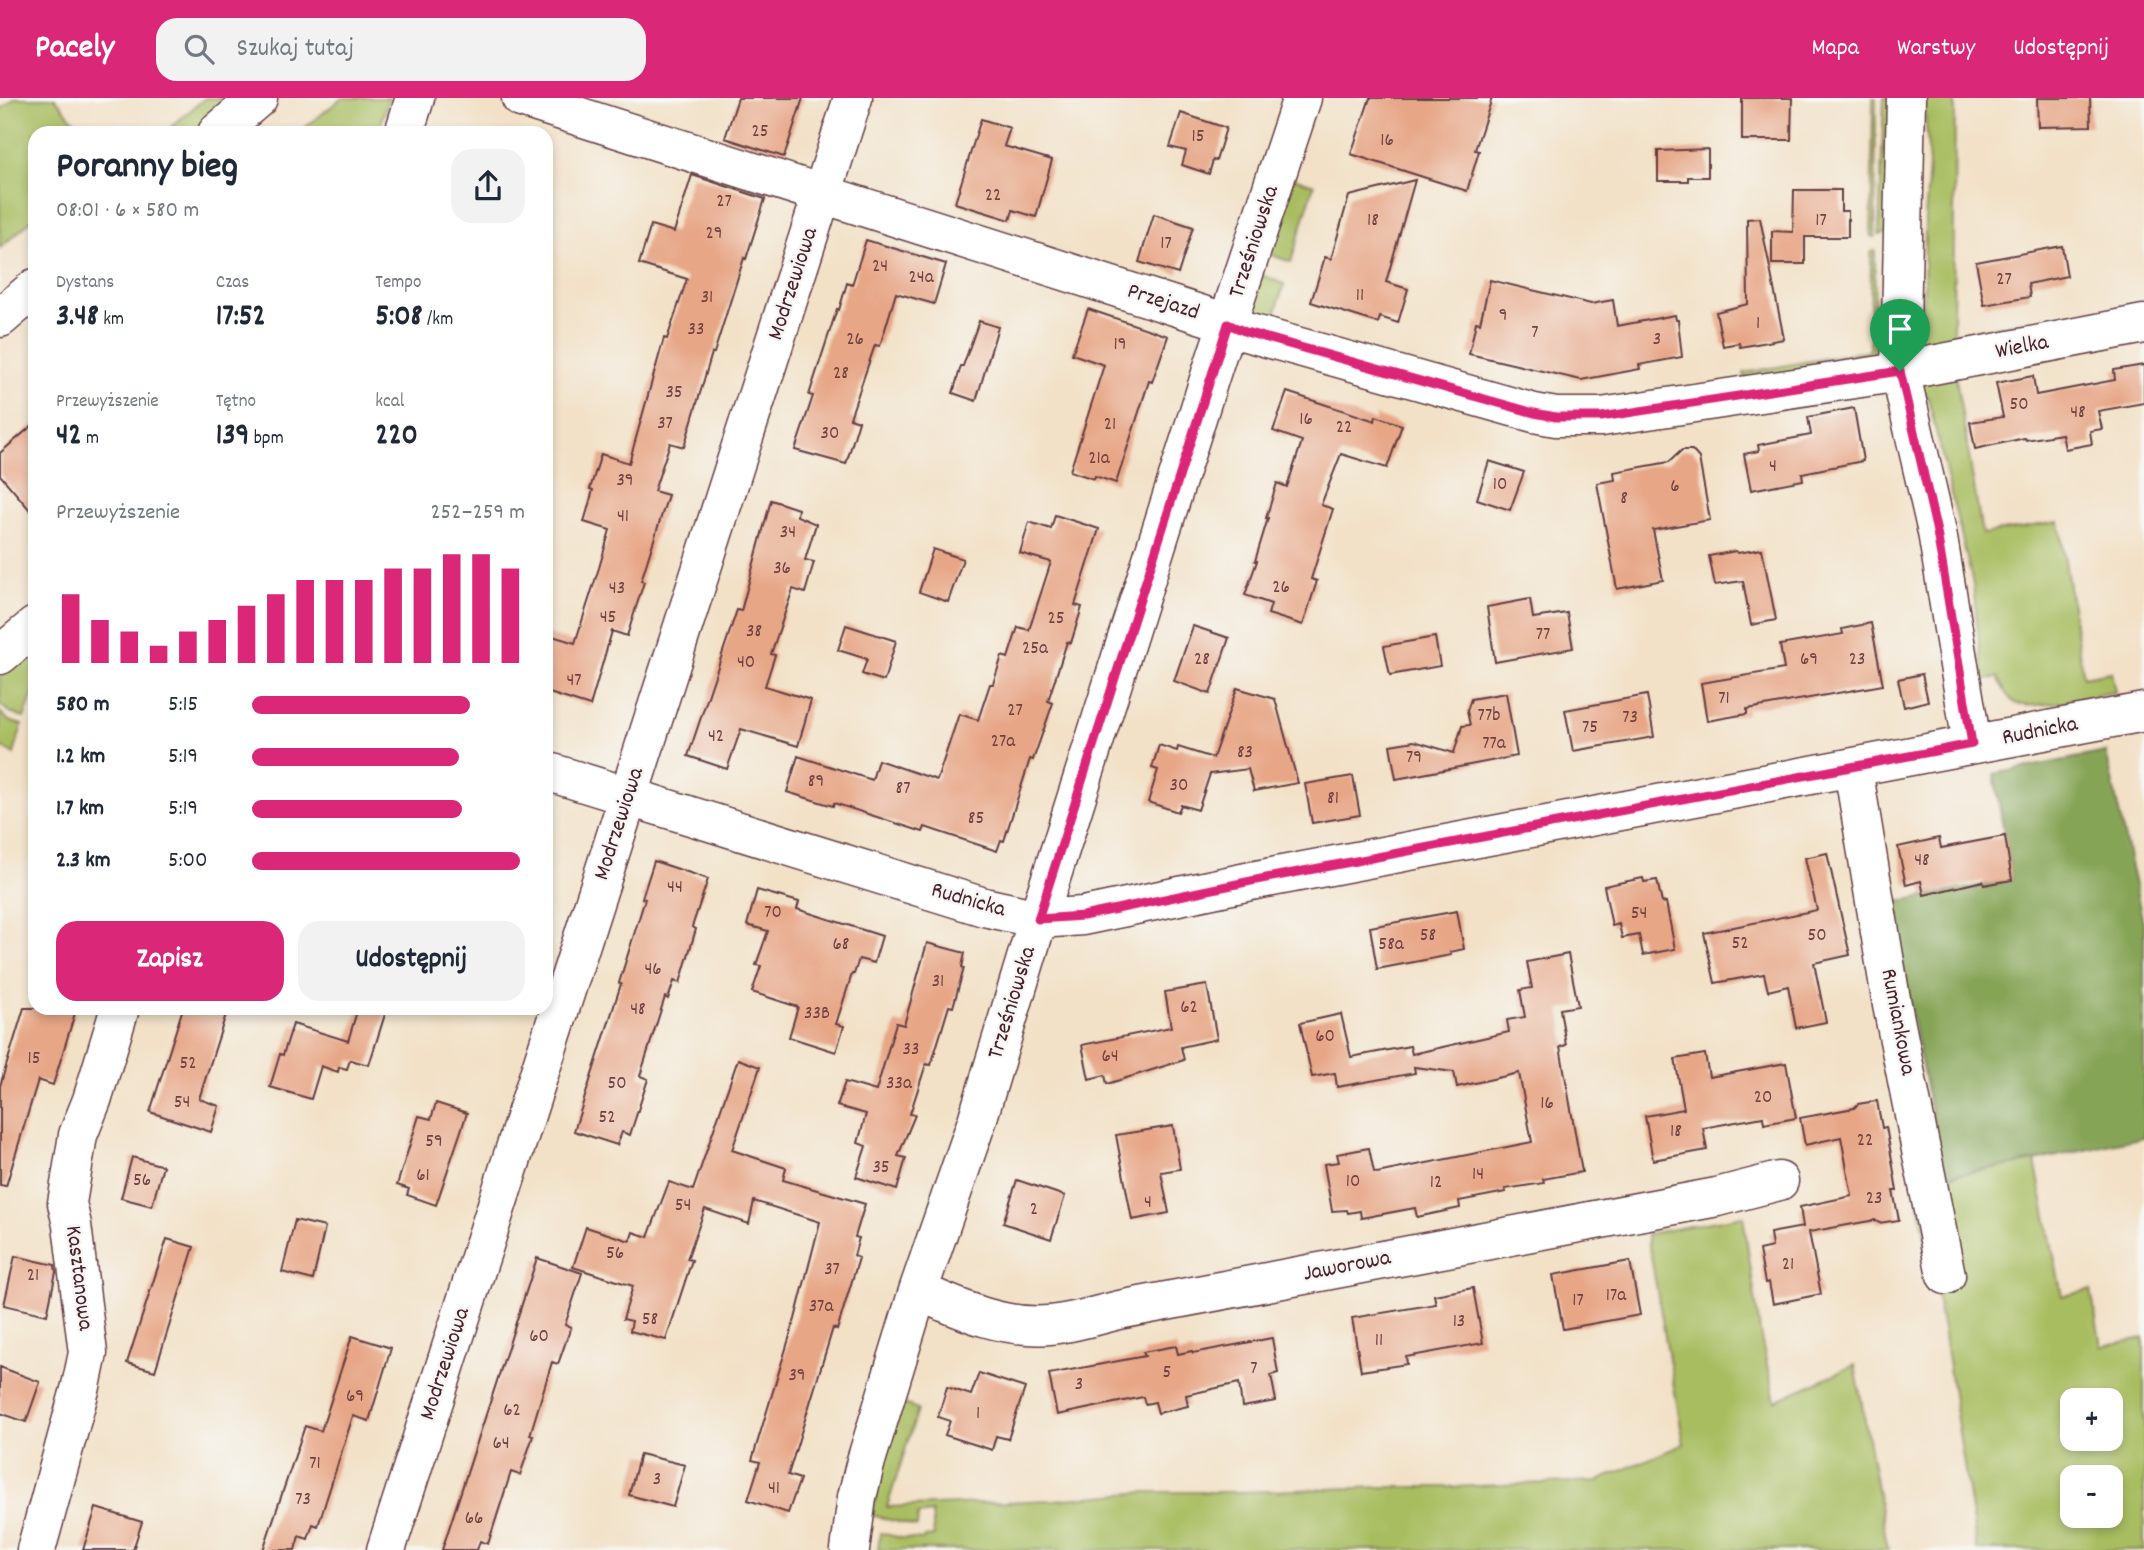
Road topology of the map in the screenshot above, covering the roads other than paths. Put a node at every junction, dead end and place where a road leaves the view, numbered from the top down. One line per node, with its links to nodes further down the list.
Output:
1 (258, 98): 7 (street)
2 (415, 98): 8 (street)
3 (521, 98): 9 (street, Przejazd)
4 (853, 98): 9 (street, Modrzewiowa)
5 (1302, 98): 12 (street, Trześniowska)
6 (1906, 98): 14 (street)
7 (225, 126)
8 (406, 126)
9 (822, 193): 12 (street, Przejazd); 21 (street, Modrzewiowa)
10 (28, 294): 11 (street)
11 (0, 318)
12 (1228, 324): 14 (street, Przejazd); 22 (street, Trześniowska)
13 (2144, 324): 14 (street, Wielka)
14 (1900, 371): 18 (street)
15 (28, 632): 16 (street)
16 (0, 655)
17 (2144, 712): 18 (street, Rudnicka)
18 (1972, 744): 19 (street, Rudnicka)
19 (1853, 768): 22 (street, Rudnicka); 25 (street, Rumiankowa)
20 (553, 773): 21 (street, Rudnicka)
21 (628, 798): 22 (street, Rudnicka); 28 (street, Modrzewiowa)
22 (1038, 919): 26 (street, Trześniowska)
23 (118, 1015): 27 (street, Kasztanowa)
24 (1779, 1181): 26 (street, Jaworowa)
25 (1946, 1275)
26 (918, 1291): 29 (street, Trześniowska)
27 (36, 1550)
28 (386, 1550)
29 (850, 1550)

